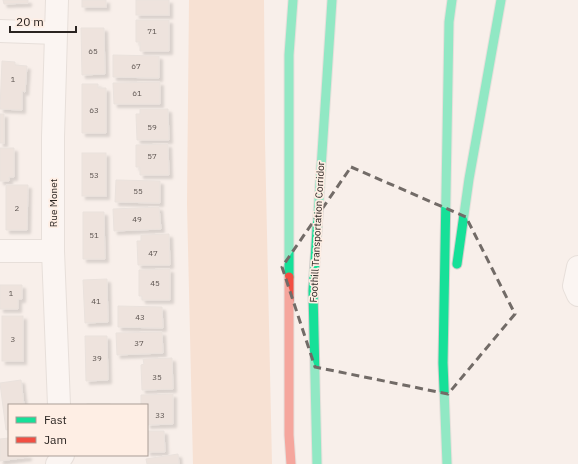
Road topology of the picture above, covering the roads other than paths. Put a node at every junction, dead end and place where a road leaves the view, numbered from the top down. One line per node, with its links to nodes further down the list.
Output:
1 (57, 0): 7 (street, Rue Monet)
2 (293, 0): 16 (highway)
3 (332, 0): 17 (highway, Foothill Transportation Corridor)
4 (452, 0): 14 (highway)
5 (501, 0): 11 (highway)
6 (0, 31): 7 (street)
7 (56, 33): 9 (street, Rue Monet)
8 (0, 251): 9 (street)
9 (54, 251): 15 (street, Rue Monet)
10 (578, 267): 13 (street)
11 (456, 271)
12 (454, 286): 14 (highway)
13 (578, 295)
14 (443, 363): 18 (highway)
15 (59, 404)
16 (292, 464)
17 (317, 464)
18 (447, 464)

